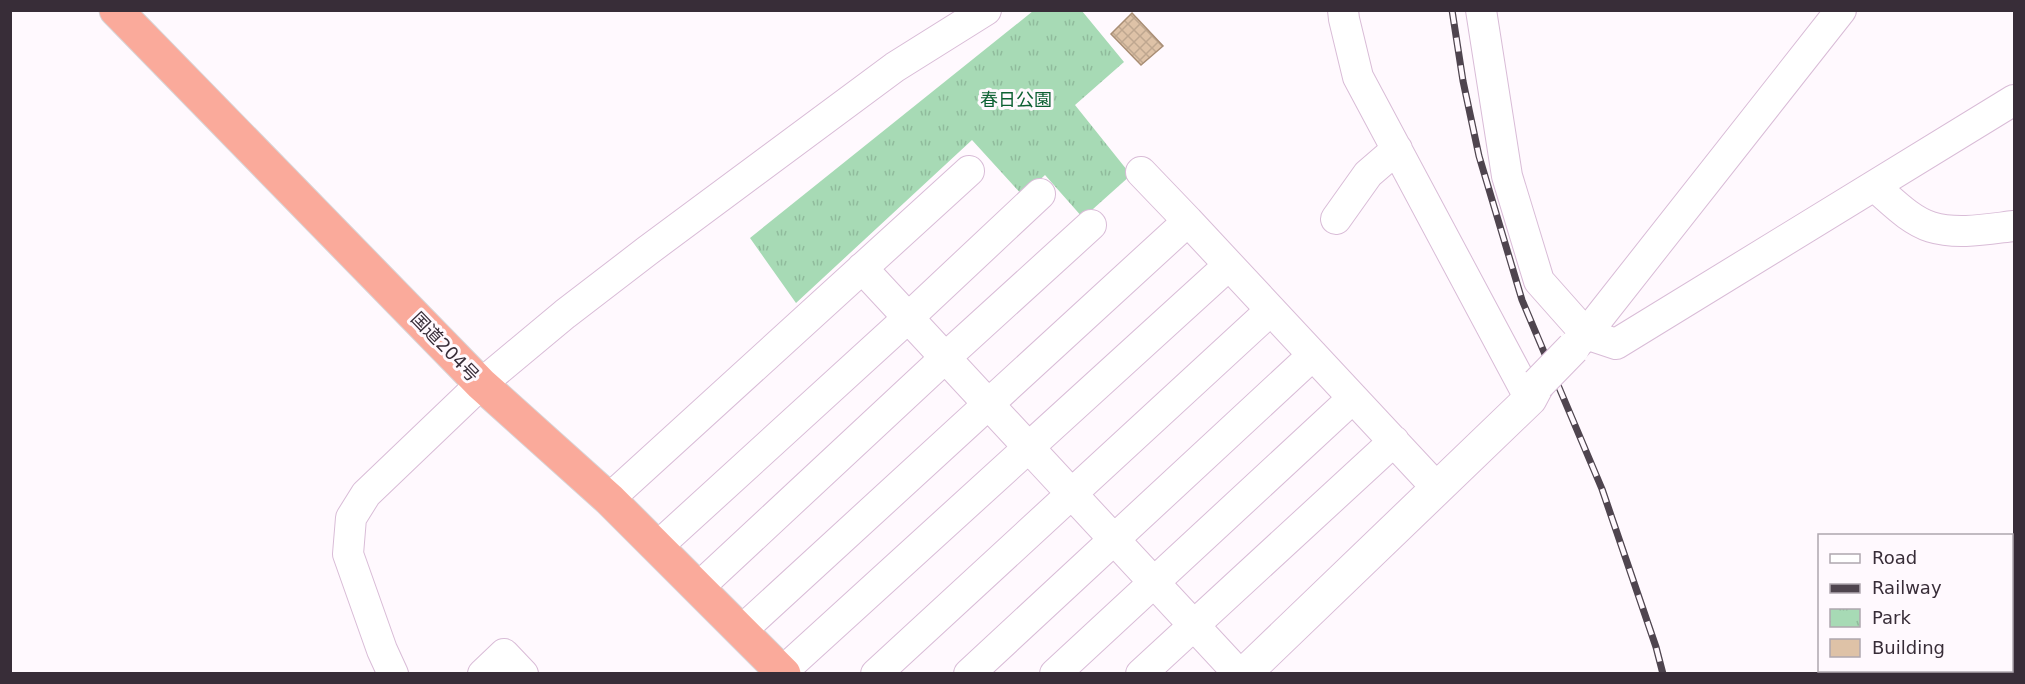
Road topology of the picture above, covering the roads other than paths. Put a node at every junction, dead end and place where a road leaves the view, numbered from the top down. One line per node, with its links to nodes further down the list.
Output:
1 (116, 10): 23 (highway, 国道204号)
2 (986, 10): 23 (street)
3 (1343, 10): 7 (street)
4 (1481, 10): 20 (street)
5 (1841, 10): 20 (street)
6 (2014, 100): 10 (street)
7 (1396, 149): 12 (street); 24 (street)
8 (969, 171): 17 (street)
9 (1141, 172): 13 (street)
10 (1874, 186): 15 (street); 20 (street)
11 (1040, 194): 19 (street)
12 (1336, 219)
13 (1188, 221): 16 (street); 26 (street)
14 (1091, 225): 22 (street)
15 (2014, 226)
16 (1229, 265): 18 (street); 28 (street)
17 (862, 268): 19 (street); 31 (street)
18 (1271, 310): 21 (street); 30 (street)
19 (909, 317): 22 (street); 33 (street)
20 (1580, 341): 24 (street, bridge)
21 (1313, 355): 25 (street); 32 (street)
22 (946, 357): 26 (street); 35 (street)
23 (481, 384): 31 (highway, 国道204号); 39 (street)
24 (1534, 392): 29 (street)
25 (1353, 398): 27 (street); 34 (street)
26 (987, 403): 28 (street); 37 (street)
27 (1394, 441): 29 (street); 36 (street)
28 (1029, 447): 30 (street); 38 (street)
29 (1437, 488): 47 (street)
30 (1071, 493): 32 (street); 42 (street)
31 (609, 499): 33 (highway, 国道204号)
32 (1114, 539): 34 (street); 43 (street)
33 (657, 547): 35 (highway, 国道204号)
34 (1153, 581): 36 (street); 44 (street)
35 (698, 588): 37 (highway, 国道204号)
36 (1194, 624): 45 (street); 46 (street)
37 (741, 630): 38 (highway, 国道204号)
38 (783, 673)
39 (393, 674)
40 (483, 674): 41 (street)
41 (523, 674)
42 (876, 674)
43 (969, 674)
44 (1055, 674)
45 (1141, 674)
46 (1239, 674)
47 (1244, 674)

